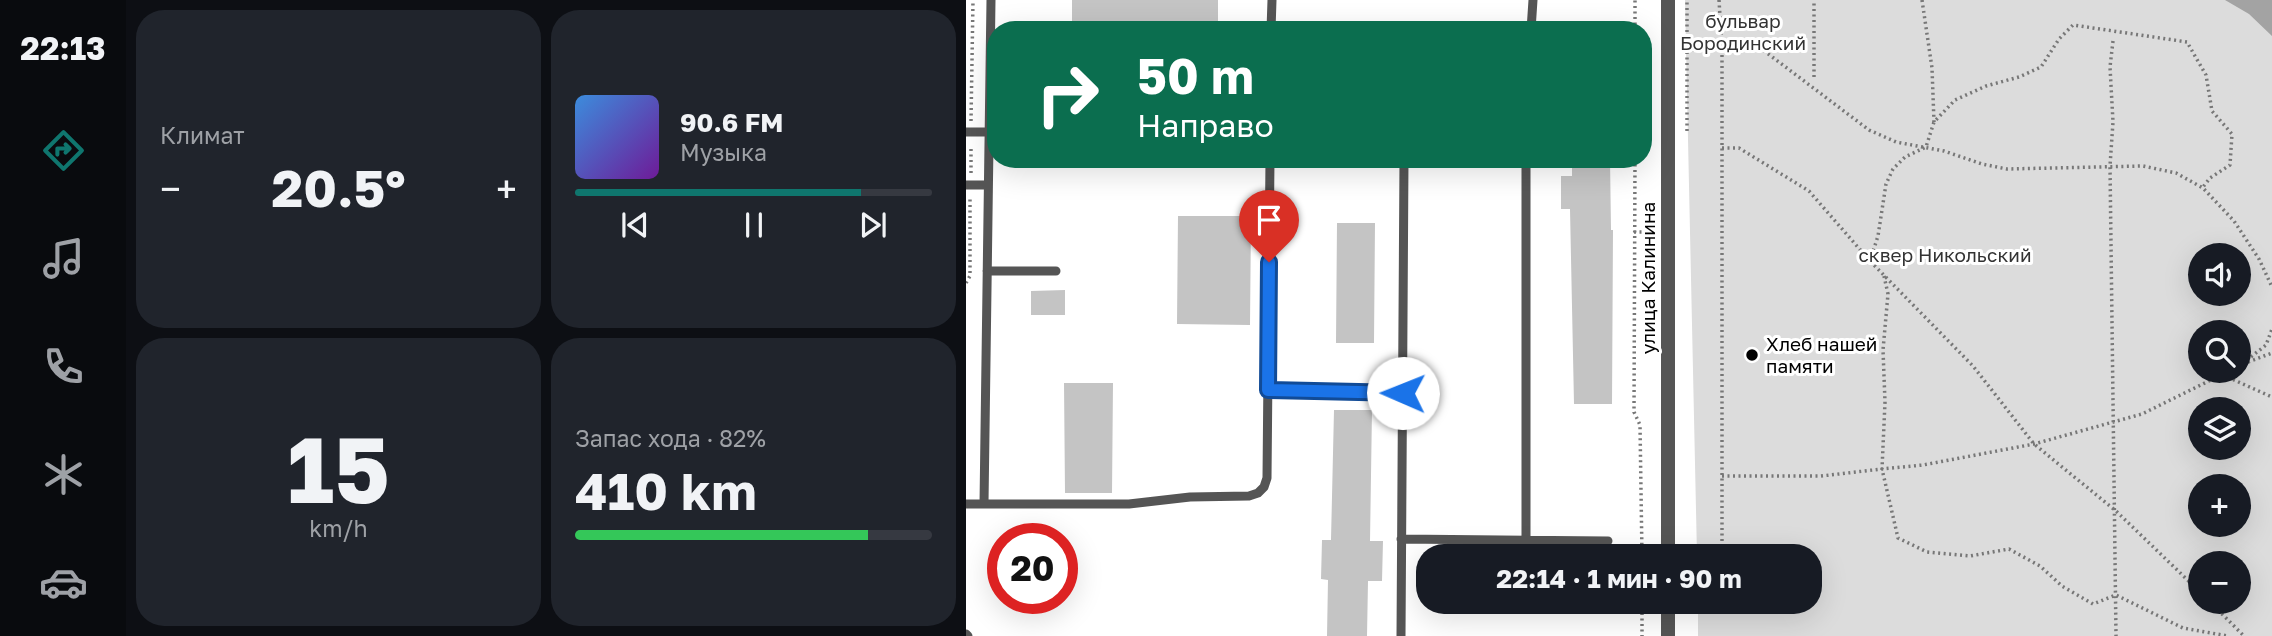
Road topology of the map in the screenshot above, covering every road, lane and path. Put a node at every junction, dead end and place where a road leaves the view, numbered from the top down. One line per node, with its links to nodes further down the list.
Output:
1 (991, 0): 9 (lane)
2 (1272, 0): 10 (lane)
3 (1532, 0): 11 (lane)
4 (1635, 0): 12 (path)
5 (1668, 0): 56 (street, улица Калинина)
6 (1720, 0): 14 (path)
7 (1814, 0): 16 (path)
8 (1922, 0): 17 (path)
9 (991, 21)
10 (1271, 21)
11 (1531, 21)
12 (1634, 21)
13 (2113, 41): 22 (path)
14 (1722, 49): 15 (path); 20 (path); 21 (path)
15 (1687, 50)
16 (1814, 76)
17 (1934, 122): 20 (path); 30 (path)
18 (966, 132): 19 (lane)
19 (987, 132)
20 (1926, 147): 22 (path); 31 (path)
21 (1722, 148): 31 (path); 48 (path)
22 (2110, 166): 30 (path); 45 (path)
23 (987, 168): 29 (lane)
24 (1270, 168): 42 (lane)
25 (1404, 168): 43 (lane)
26 (1526, 168): 53 (lane)
27 (1634, 168): 55 (path)
28 (966, 185): 29 (lane)
29 (987, 185): 32 (lane)
30 (2203, 188): 35 (path)
31 (1870, 261): 34 (path)
32 (987, 271): 33 (lane); 50 (lane)
33 (1056, 271)
34 (1884, 275): 46 (path); 47 (path)
35 (2272, 287)
36 (2272, 329): 38 (path)
37 (2272, 353): 39 (path)
38 (2251, 358)
39 (2251, 361)
40 (2205, 383): 45 (path)
41 (2240, 383): 44 (path)
42 (1268, 390): 43 (lane); 50 (lane)
43 (1403, 393): 52 (lane)
44 (2272, 397)
45 (2114, 422): 46 (path); 51 (path)
46 (2034, 444): 47 (path); 51 (path)
47 (1882, 470): 48 (path); 59 (path)
48 (1722, 476): 57 (path)
49 (966, 504): 50 (lane)
50 (984, 504)
51 (2116, 511): 58 (path); 59 (path)
52 (1401, 539): 53 (lane); 63 (lane)
53 (1526, 540): 54 (lane)
54 (1608, 541)
55 (1642, 544)
56 (1668, 544)
57 (1722, 544)
58 (2188, 580)
59 (2116, 595): 66 (path); 67 (path)
60 (1642, 614): 64 (path)
61 (1668, 614): 65 (street)
62 (2222, 614): 68 (path)
63 (1401, 636)
64 (1642, 636)
65 (1668, 636)
66 (2116, 636)
67 (2228, 636)
68 (2244, 636)

